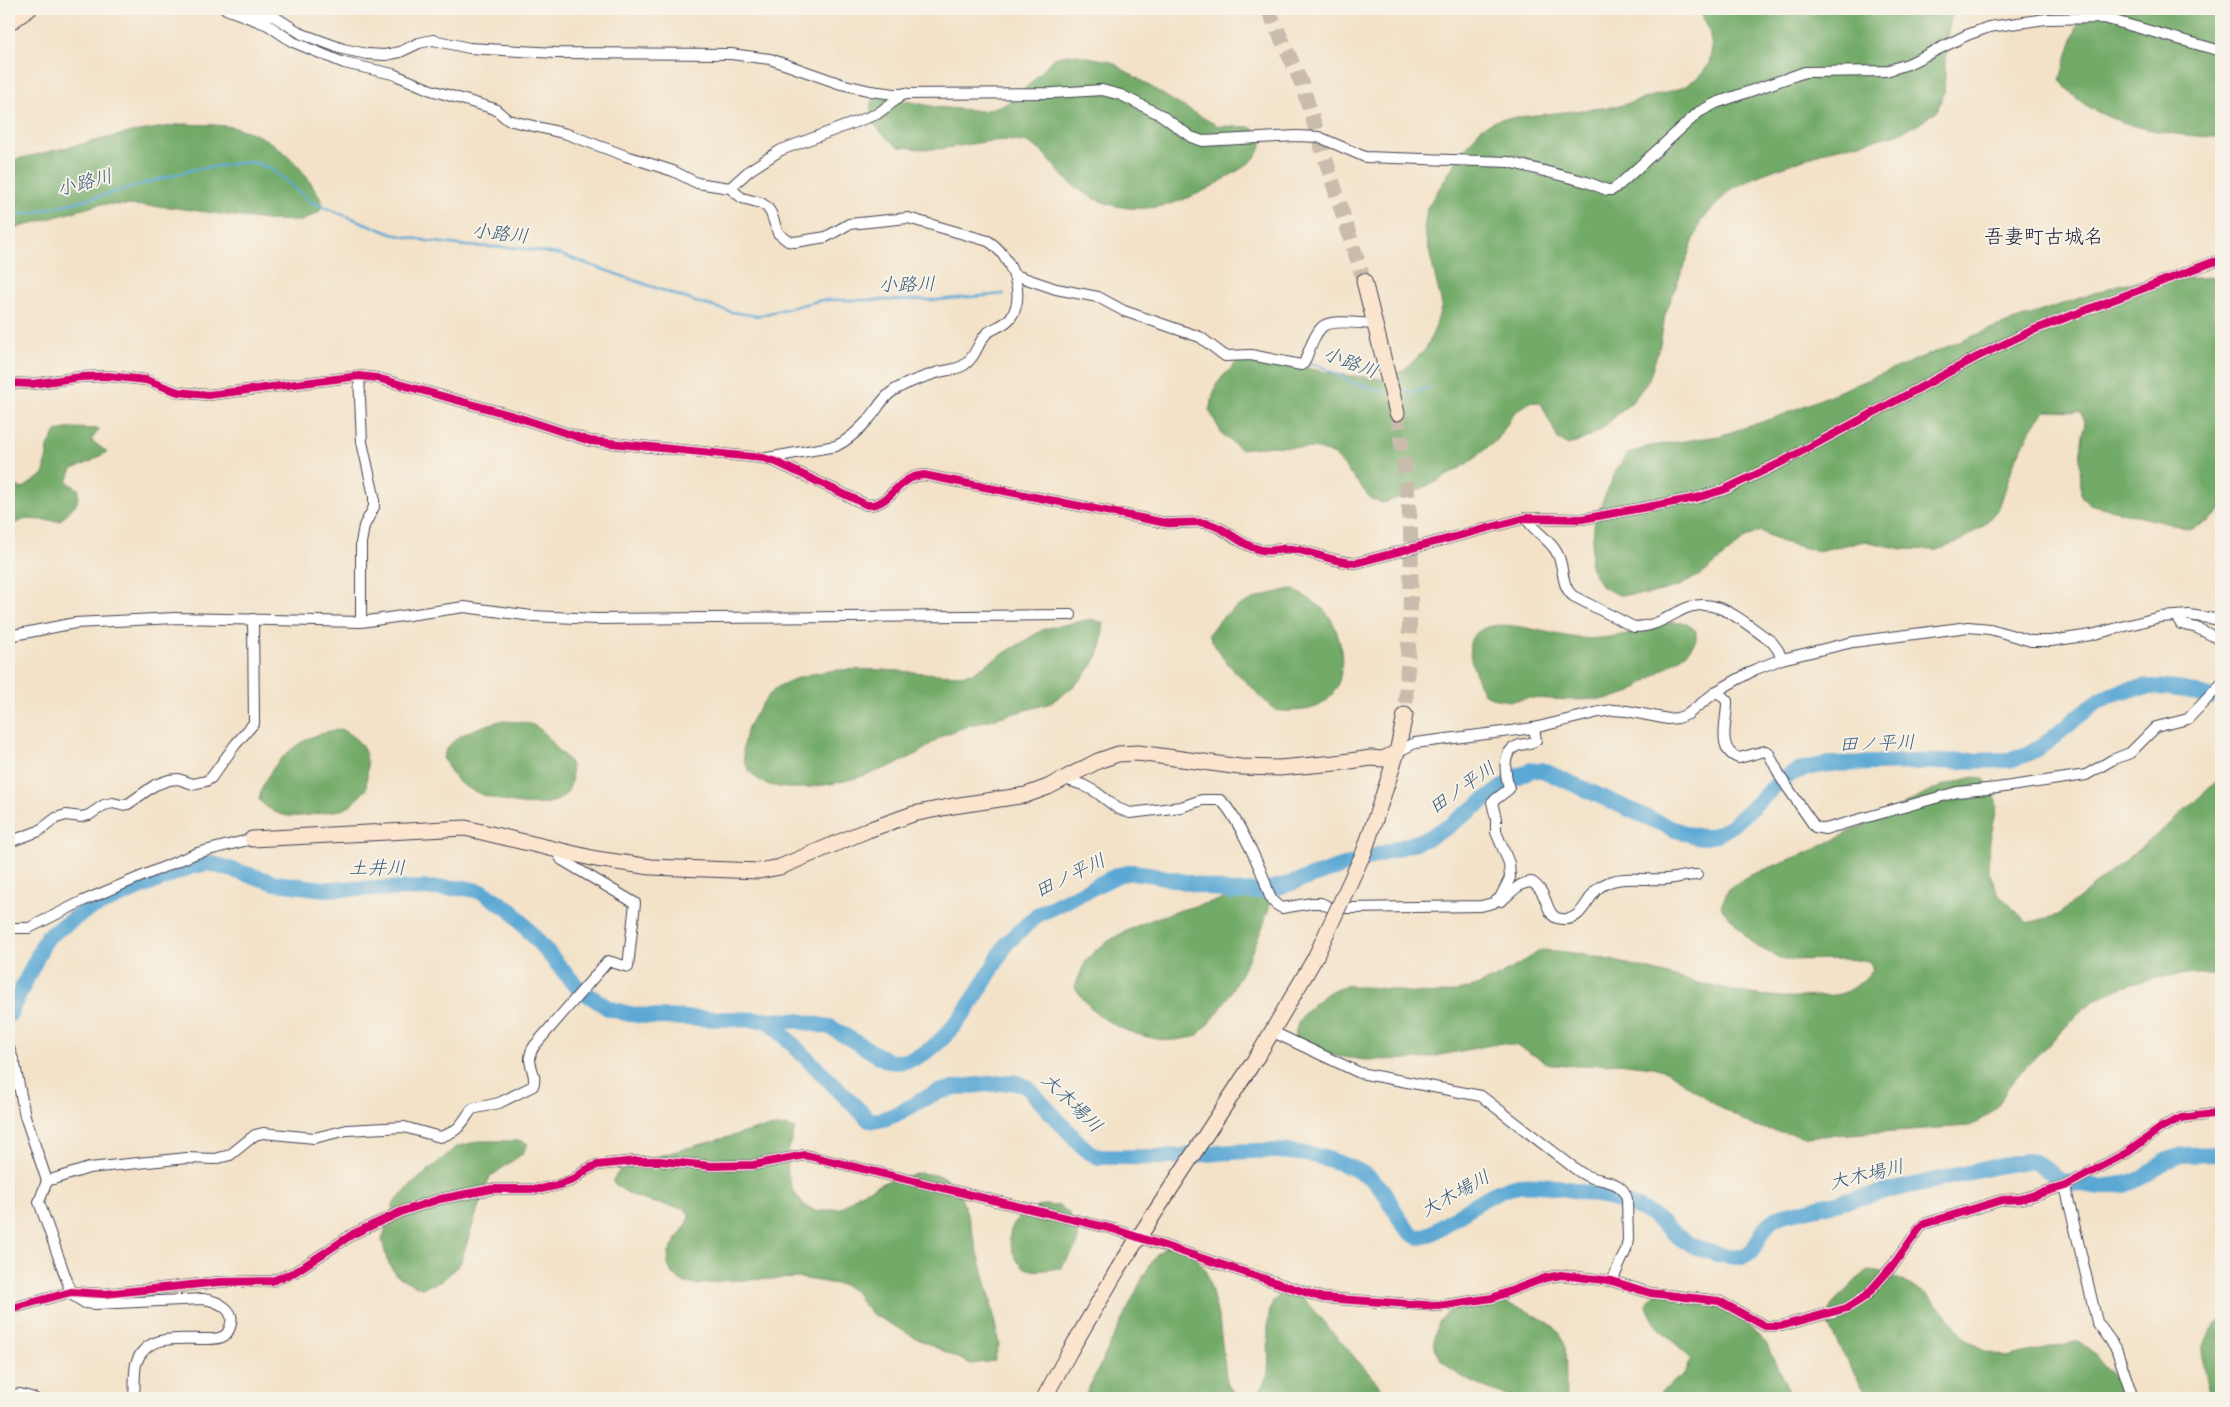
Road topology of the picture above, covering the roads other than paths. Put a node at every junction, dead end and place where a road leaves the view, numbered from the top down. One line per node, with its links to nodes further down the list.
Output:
1 (29, 9): 4 (street)
2 (226, 9): 3 (street)
3 (240, 14): 6 (street); 7 (street)
4 (9, 23)
5 (2221, 51): 6 (street)
6 (906, 93): 7 (street)
7 (730, 188): 9 (street)
8 (2221, 261): 16 (street)
9 (1014, 274): 11 (street); 15 (street)
10 (1364, 281): 11 (street)
11 (1374, 324): 14 (street)
12 (359, 376): 13 (street); 15 (street); 21 (street)
13 (9, 383)
14 (1397, 413)
15 (763, 458): 16 (street)
16 (1526, 518): 24 (street)
17 (1071, 614): 21 (street)
18 (2176, 616): 20 (street); 23 (street); 24 (street)
19 (253, 619): 21 (street); 22 (street); 32 (street)
20 (2221, 620)
21 (360, 622)
22 (9, 636)
23 (2221, 640)
24 (1782, 659): 26 (street)
25 (2221, 684): 26 (street)
26 (1717, 691): 28 (street)
27 (1405, 715): 29 (street)
28 (1534, 728): 29 (street); 35 (street)
29 (1398, 752): 30 (street); 37 (street, bridge)
30 (1065, 779): 33 (street); 35 (street)
31 (252, 839): 33 (street); 36 (street)
32 (9, 842)
33 (555, 849): 40 (street)
34 (1697, 875): 35 (street)
35 (1493, 904)
36 (9, 928)
37 (1272, 1032): 42 (street); 48 (street, bridge)
38 (9, 1048): 40 (street)
39 (2221, 1113): 41 (street)
40 (47, 1182): 43 (street)
41 (2066, 1186): 42 (street); 49 (street)
42 (1612, 1281): 43 (street)
43 (70, 1292): 44 (street); 47 (street)
44 (9, 1309)
45 (9, 1396): 46 (street)
46 (34, 1398)
47 (134, 1398)
48 (1044, 1398)
49 (2133, 1398)

